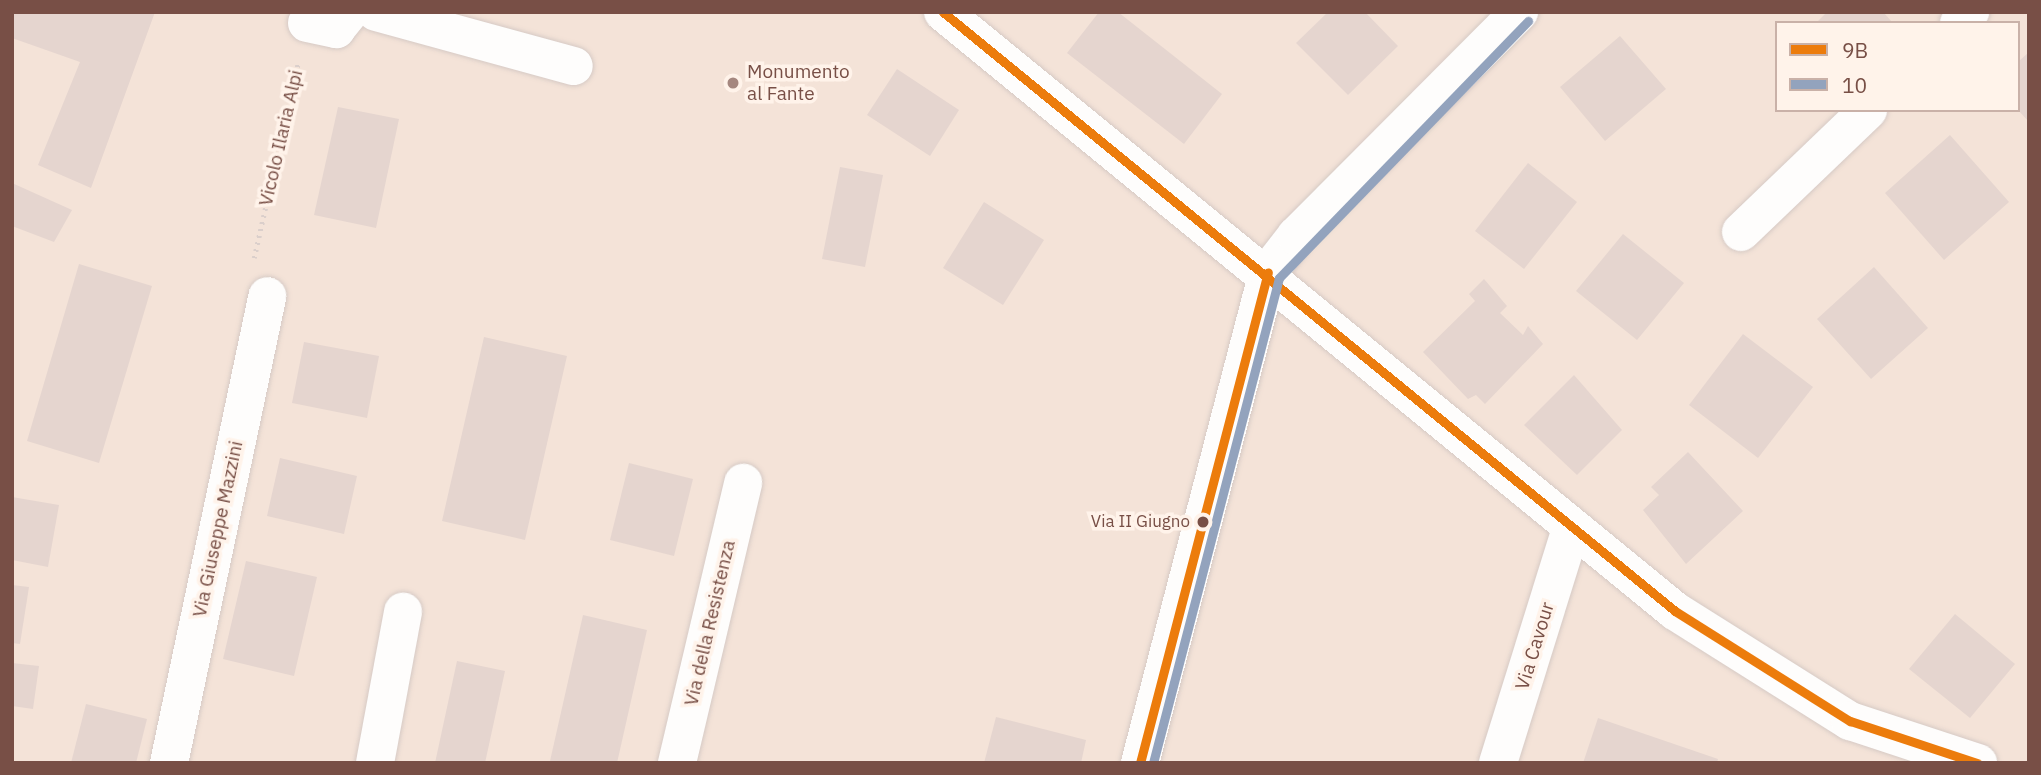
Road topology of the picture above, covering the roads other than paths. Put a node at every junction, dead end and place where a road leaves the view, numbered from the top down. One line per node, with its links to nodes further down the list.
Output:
1 (350, 12): 5 (street)
2 (376, 12): 6 (street)
3 (943, 12): 9 (street)
4 (1518, 12): 9 (street)
5 (307, 23)
6 (574, 66)
7 (1866, 112): 8 (street)
8 (1741, 232)
9 (1268, 272): 12 (street); 17 (street)
10 (267, 296): 14 (street, Via Giuseppe Mazzini)
11 (743, 483): 16 (street, Via della Resistenza)
12 (1571, 529): 18 (street, Via Cavour); 19 (street)
13 (403, 612): 15 (street)
14 (169, 763)
15 (374, 763)
16 (677, 763)
17 (1140, 763)
18 (1498, 763)
19 (1978, 763)

